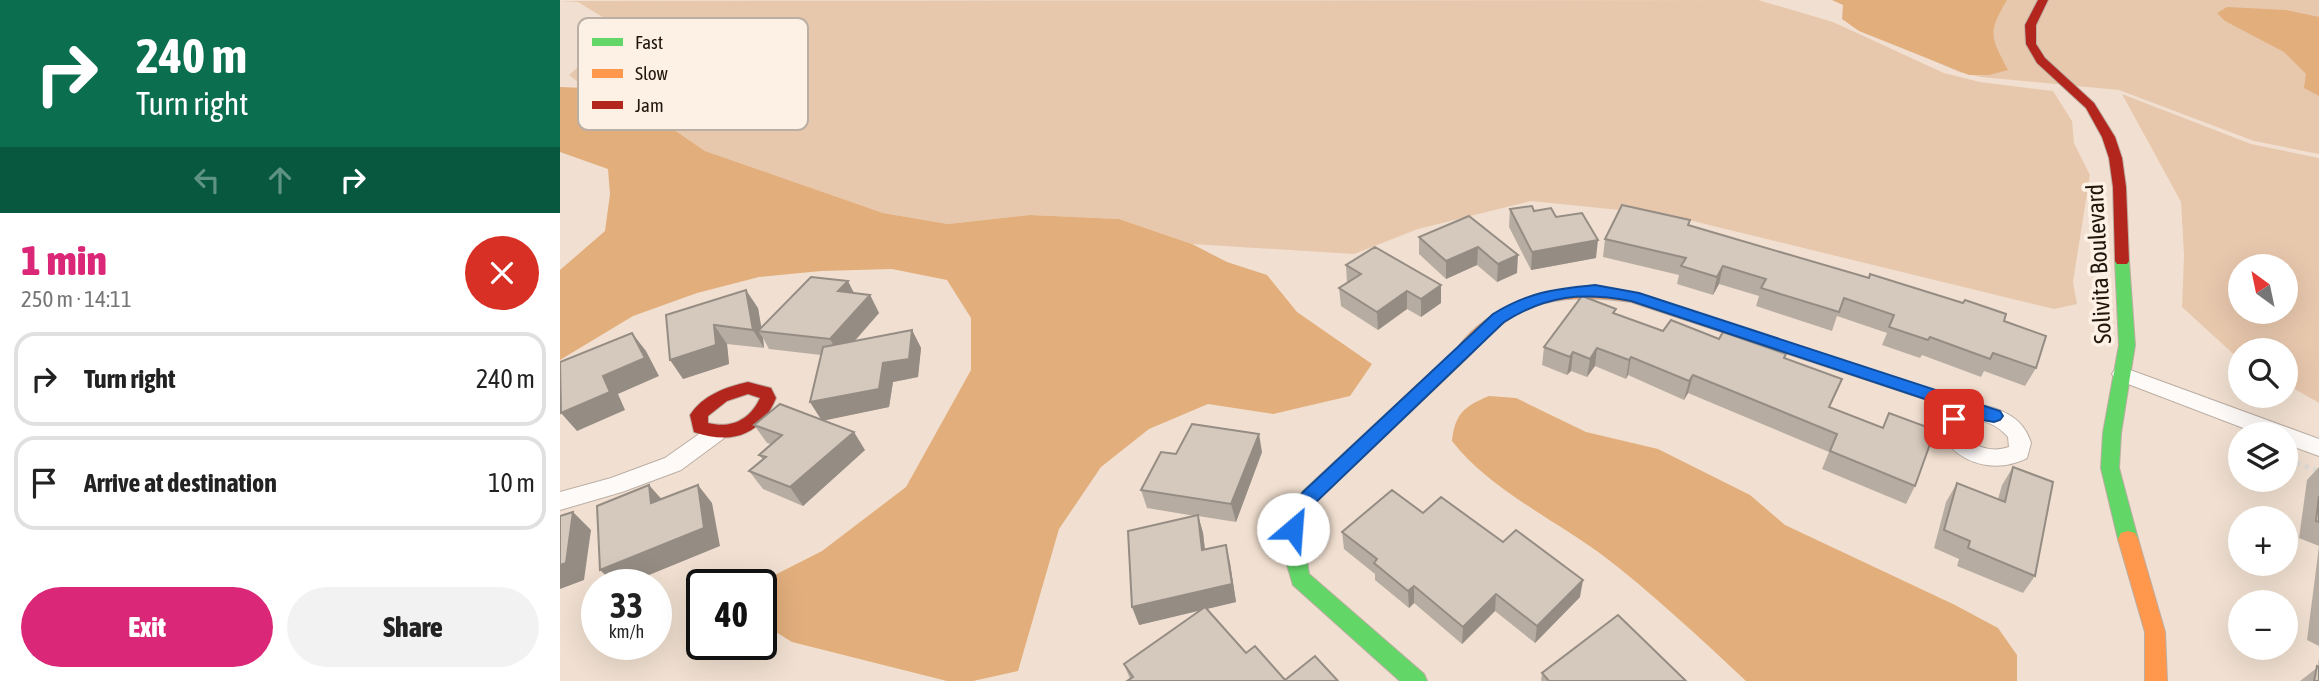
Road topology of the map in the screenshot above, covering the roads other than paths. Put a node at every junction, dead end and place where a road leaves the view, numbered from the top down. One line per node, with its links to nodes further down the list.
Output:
1 (2043, 0): 2 (street, Solivita Boulevard)
2 (2122, 374): 4 (street); 10 (street, Solivita Boulevard)
3 (1994, 416): 9 (street)
4 (2249, 422)
5 (716, 433): 8 (street)
6 (2298, 441): 7 (street)
7 (2319, 449)
8 (560, 501)
9 (1416, 681)
10 (2156, 681)

